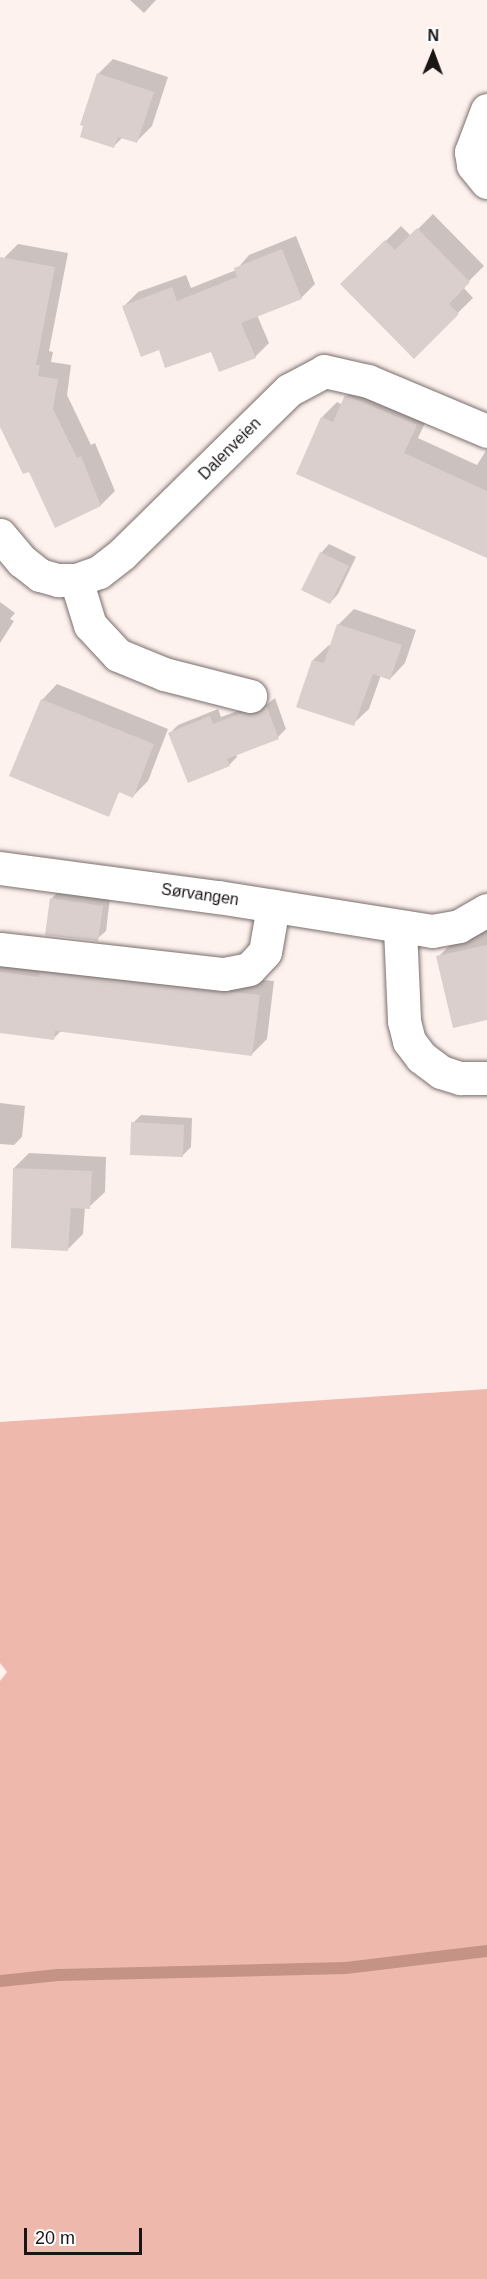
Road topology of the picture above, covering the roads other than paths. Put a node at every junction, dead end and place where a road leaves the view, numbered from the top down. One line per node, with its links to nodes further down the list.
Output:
1 (487, 110): 2 (street)
2 (487, 182)
3 (487, 431): 5 (street, Dalenveien)
4 (0, 535): 5 (street, Dalenveien)
5 (76, 580): 6 (street)
6 (250, 696)
7 (0, 868): 8 (street, Sørvangen)
8 (273, 906): 10 (street, Sørvangen); 11 (street)
9 (487, 910): 10 (street, Sørvangen)
10 (400, 928): 12 (street)
11 (0, 949)
12 (487, 1078)

